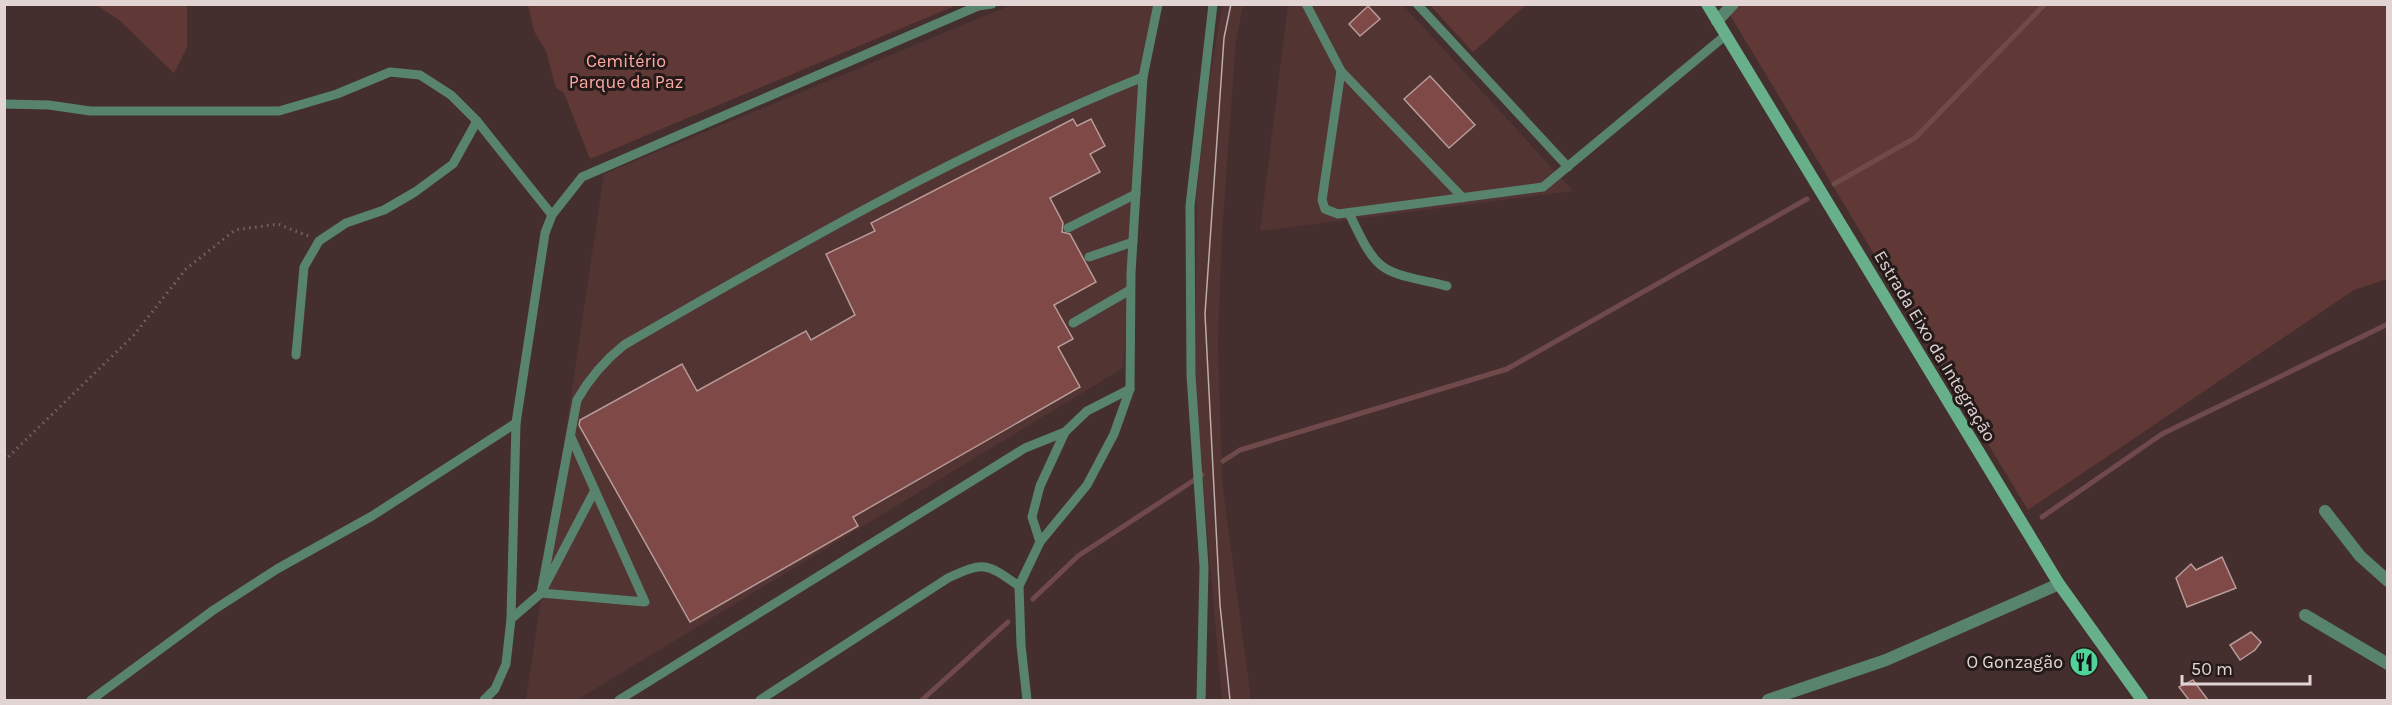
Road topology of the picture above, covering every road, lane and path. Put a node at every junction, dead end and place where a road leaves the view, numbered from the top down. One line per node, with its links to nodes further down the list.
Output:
1 (992, 4): 18 (lane)
2 (1158, 4): 11 (lane)
3 (1213, 4): 47 (lane)
4 (1306, 4): 10 (lane)
5 (1417, 4): 14 (lane)
6 (1707, 4): 8 (main road, Estrada Eixo da Integração)
7 (1733, 4): 8 (street)
8 (1717, 21): 9 (main road, Estrada Eixo da Integração)
9 (1726, 35): 14 (lane); 36 (main road, Estrada Eixo da Integração)
10 (1341, 71): 16 (lane); 17 (lane)
11 (1143, 77): 15 (lane); 30 (lane)
12 (4, 104): 13 (lane)
13 (477, 121): 18 (lane); 20 (lane)
14 (1568, 167): 16 (lane)
15 (1136, 194): 19 (lane); 21 (lane)
16 (1463, 198): 17 (lane)
17 (1349, 213): 23 (lane)
18 (552, 215): 28 (lane)
19 (1068, 228)
20 (320, 241): 26 (lane); 31 (path)
21 (1133, 242): 22 (lane); 24 (lane)
22 (1089, 257)
23 (1447, 285)
24 (1131, 290): 25 (lane); 27 (lane)
25 (1073, 323)
26 (296, 355)
27 (1130, 389): 29 (lane); 34 (lane)
28 (516, 423): 40 (lane); 42 (lane)
29 (1065, 432): 34 (lane); 44 (lane)
30 (571, 437): 32 (lane); 38 (lane)
31 (4, 461)
32 (595, 490): 38 (lane); 38 (lane)
33 (2325, 511): 35 (street)
34 (1040, 542): 37 (lane)
35 (2388, 581)
36 (2059, 584): 48 (street); 49 (main road, Estrada Eixo da Integração)
37 (1020, 586): 45 (lane); 46 (lane)
38 (541, 592): 40 (lane)
39 (2305, 615): 41 (street)
40 (511, 619): 43 (lane)
41 (2388, 664)
42 (91, 700)
43 (484, 700)
44 (619, 700)
45 (760, 700)
46 (1027, 700)
47 (1201, 700)
48 (1768, 700)
49 (2142, 700)

